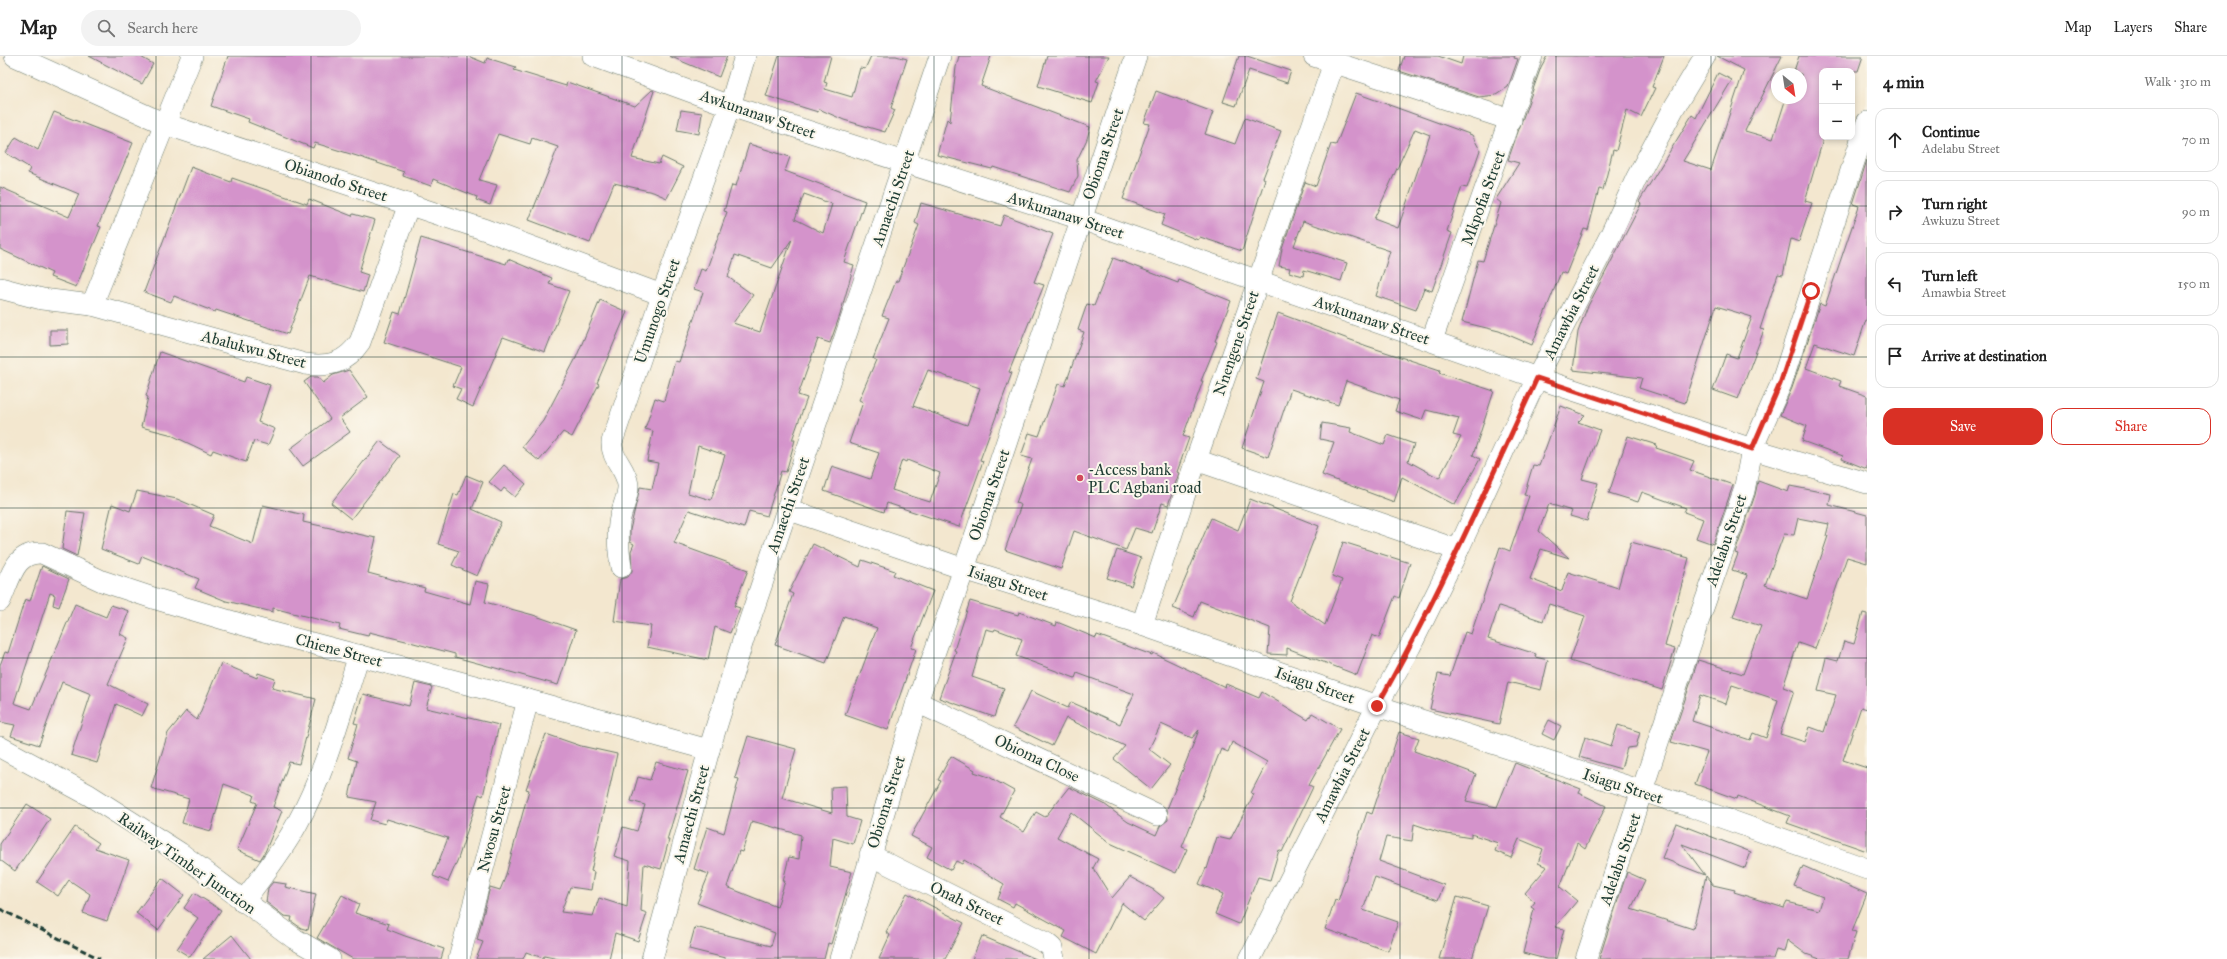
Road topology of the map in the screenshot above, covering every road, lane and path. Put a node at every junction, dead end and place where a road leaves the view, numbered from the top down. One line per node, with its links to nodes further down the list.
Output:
1 (15, 56): 14 (street, Obianodo Street)
2 (192, 56): 14 (street)
3 (593, 56): 11 (street, Awkunanaw Street)
4 (745, 56): 11 (street, Umunogo Street)
5 (940, 56): 15 (street, Amaechi Street)
6 (1136, 56): 17 (street, Obioma Street)
7 (1314, 56): 10 (street)
8 (1532, 56): 12 (street, Mkpofia Street)
9 (1705, 56): 23 (street, Amawbia Street)
10 (1334, 63): 12 (street); 18 (street, Nnengene Street)
11 (730, 106): 15 (street, Awkunanaw Street); 20 (street, Umunogo Street)
12 (1511, 120): 22 (street, Mkpofia Street)
13 (1867, 122): 24 (street, Adelabu Street)
14 (165, 124): 16 (street, Obianodo Street); 21 (street)
15 (906, 163): 17 (street, Awkunanaw Street); 27 (street, Amaechi Street)
16 (409, 204): 20 (street, Obianodo Street); 21 (street, Abalukwu Street)
17 (1082, 219): 18 (street, Awkunanaw Street); 30 (street, Obioma Street)
18 (1258, 281): 22 (street, Awkunanaw Street); 25 (street, Nnengene Street)
19 (0, 288): 21 (street, Abalukwu Street)
20 (662, 295): 29 (street, Umunogo Street)
21 (92, 305)
22 (1432, 340): 23 (street, Awkunanaw Street)
23 (1537, 378): 24 (street, Awkunanaw Street); 28 (street, Amawbia Street)
24 (1752, 449): 26 (street, Awkunanaw Street); 39 (street, Adelabu Street)
25 (1196, 460): 28 (street); 32 (street, Nnengene Street)
26 (1867, 483)
27 (787, 509): 30 (street, Isiagu Street); 38 (street, Amaechi Street)
28 (1458, 550): 36 (street, Amawbia Street)
29 (621, 567)
30 (964, 569): 32 (street, Isiagu Street); 35 (street, Obioma Street)
31 (0, 601): 33 (street, Chiene Street)
32 (1142, 625): 36 (street, Isiagu Street)
33 (359, 655): 34 (street, Chiene Street); 43 (street)
34 (528, 700): 38 (street, Chiene Street); 45 (street, Nwosu Street)
35 (917, 702): 40 (street, Obioma Close); 41 (street, Obioma Street)
36 (1377, 706): 39 (street, Isiagu Street); 49 (street, Amawbia Street)
37 (0, 747): 43 (street, Railway Timber Junction)
38 (709, 750): 46 (street, Amaechi Street)
39 (1642, 792): 42 (street, Isiagu Street); 50 (street, Adelabu Street)
40 (1157, 815)
41 (870, 855): 47 (street, Obioma Street); 48 (street, Onah Street)
42 (1867, 869)
43 (243, 902): 44 (street, Railway Timber Junction)
44 (330, 959)
45 (459, 959)
46 (652, 959)
47 (840, 959)
48 (1054, 959)
49 (1250, 959)
50 (1586, 959)

